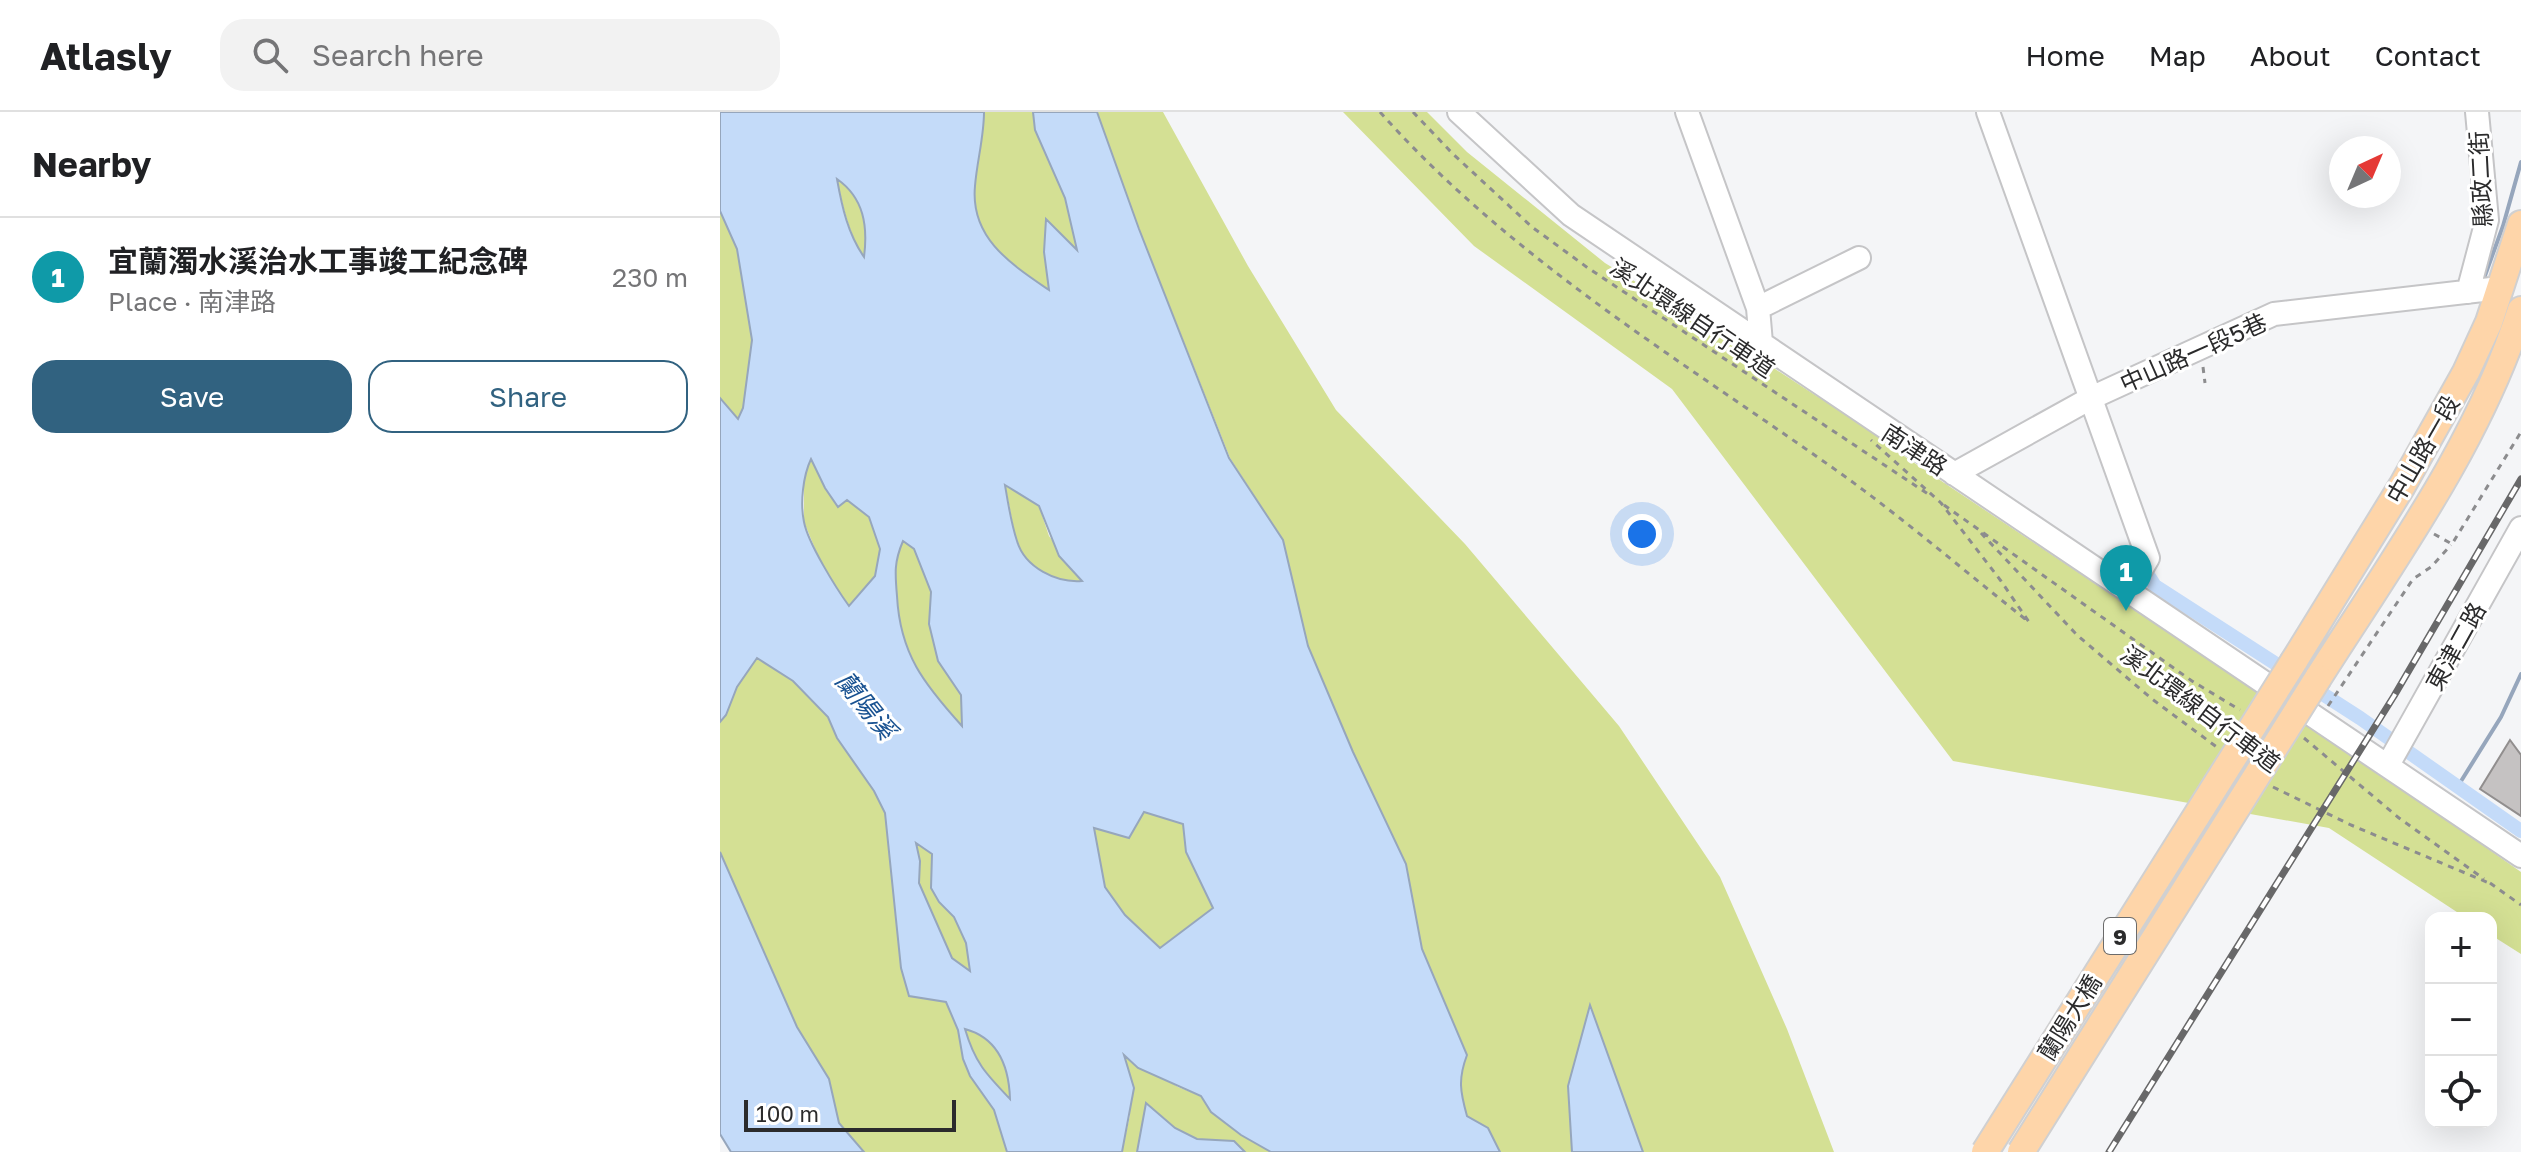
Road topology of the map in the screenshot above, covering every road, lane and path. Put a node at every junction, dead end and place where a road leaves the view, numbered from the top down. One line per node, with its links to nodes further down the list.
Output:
1 (1380, 112): 18 (path)
2 (1413, 112): 18 (path, 溪北環線自行車道)
3 (1459, 112): 13 (street, 南津路)
4 (1687, 112): 11 (street)
5 (1988, 112): 14 (street)
6 (2477, 112): 10 (street, 縣政二街)
7 (2521, 224): 9 (main road, 中山路一段 / 9)
8 (1859, 258): 11 (street)
9 (2500, 288): 10 (street, 中山路一段5巷); 25 (main road, 中山路一段 / 9, bridge)
10 (2468, 292): 14 (street, 中山路一段5巷)
11 (1758, 308): 13 (street)
12 (2521, 310): 19 (main road, 中山路一段 / 9)
13 (1761, 343): 15 (street, 南津路)
14 (2084, 402): 17 (street, 中山路一段5巷); 23 (street)
15 (1850, 406): 17 (street, 南津路); 18 (path)
16 (2521, 432): 22 (path)
17 (1954, 474): 23 (street, 南津路)
18 (1941, 503): 20 (path, 溪北環線自行車道)
19 (2417, 523): 22 (path); 26 (main road, 中山路一段 / 9, bridge)
20 (1974, 526): 25 (path, 溪北環線自行車道); 27 (path, 溪北環線自行車道)
21 (2521, 528): 28 (street, 東津二路)
22 (2452, 544): 24 (path)
23 (2137, 577): 28 (street, 南津路)
24 (2328, 706)
25 (2248, 715): 33 (main road, 蘭陽大橋 / 9, bridge)
26 (2292, 731): 31 (path, 溪北環線自行車道); 34 (main road, 蘭陽大橋 / 9, bridge)
27 (2224, 753)
28 (2395, 753): 30 (street, 南津路)
29 (2274, 787): 31 (path, 溪北環線自行車道)
30 (2519, 852)
31 (2489, 883): 32 (path, 溪北環線自行車道)
32 (2521, 905)
33 (1985, 1152)
34 (2021, 1152)

